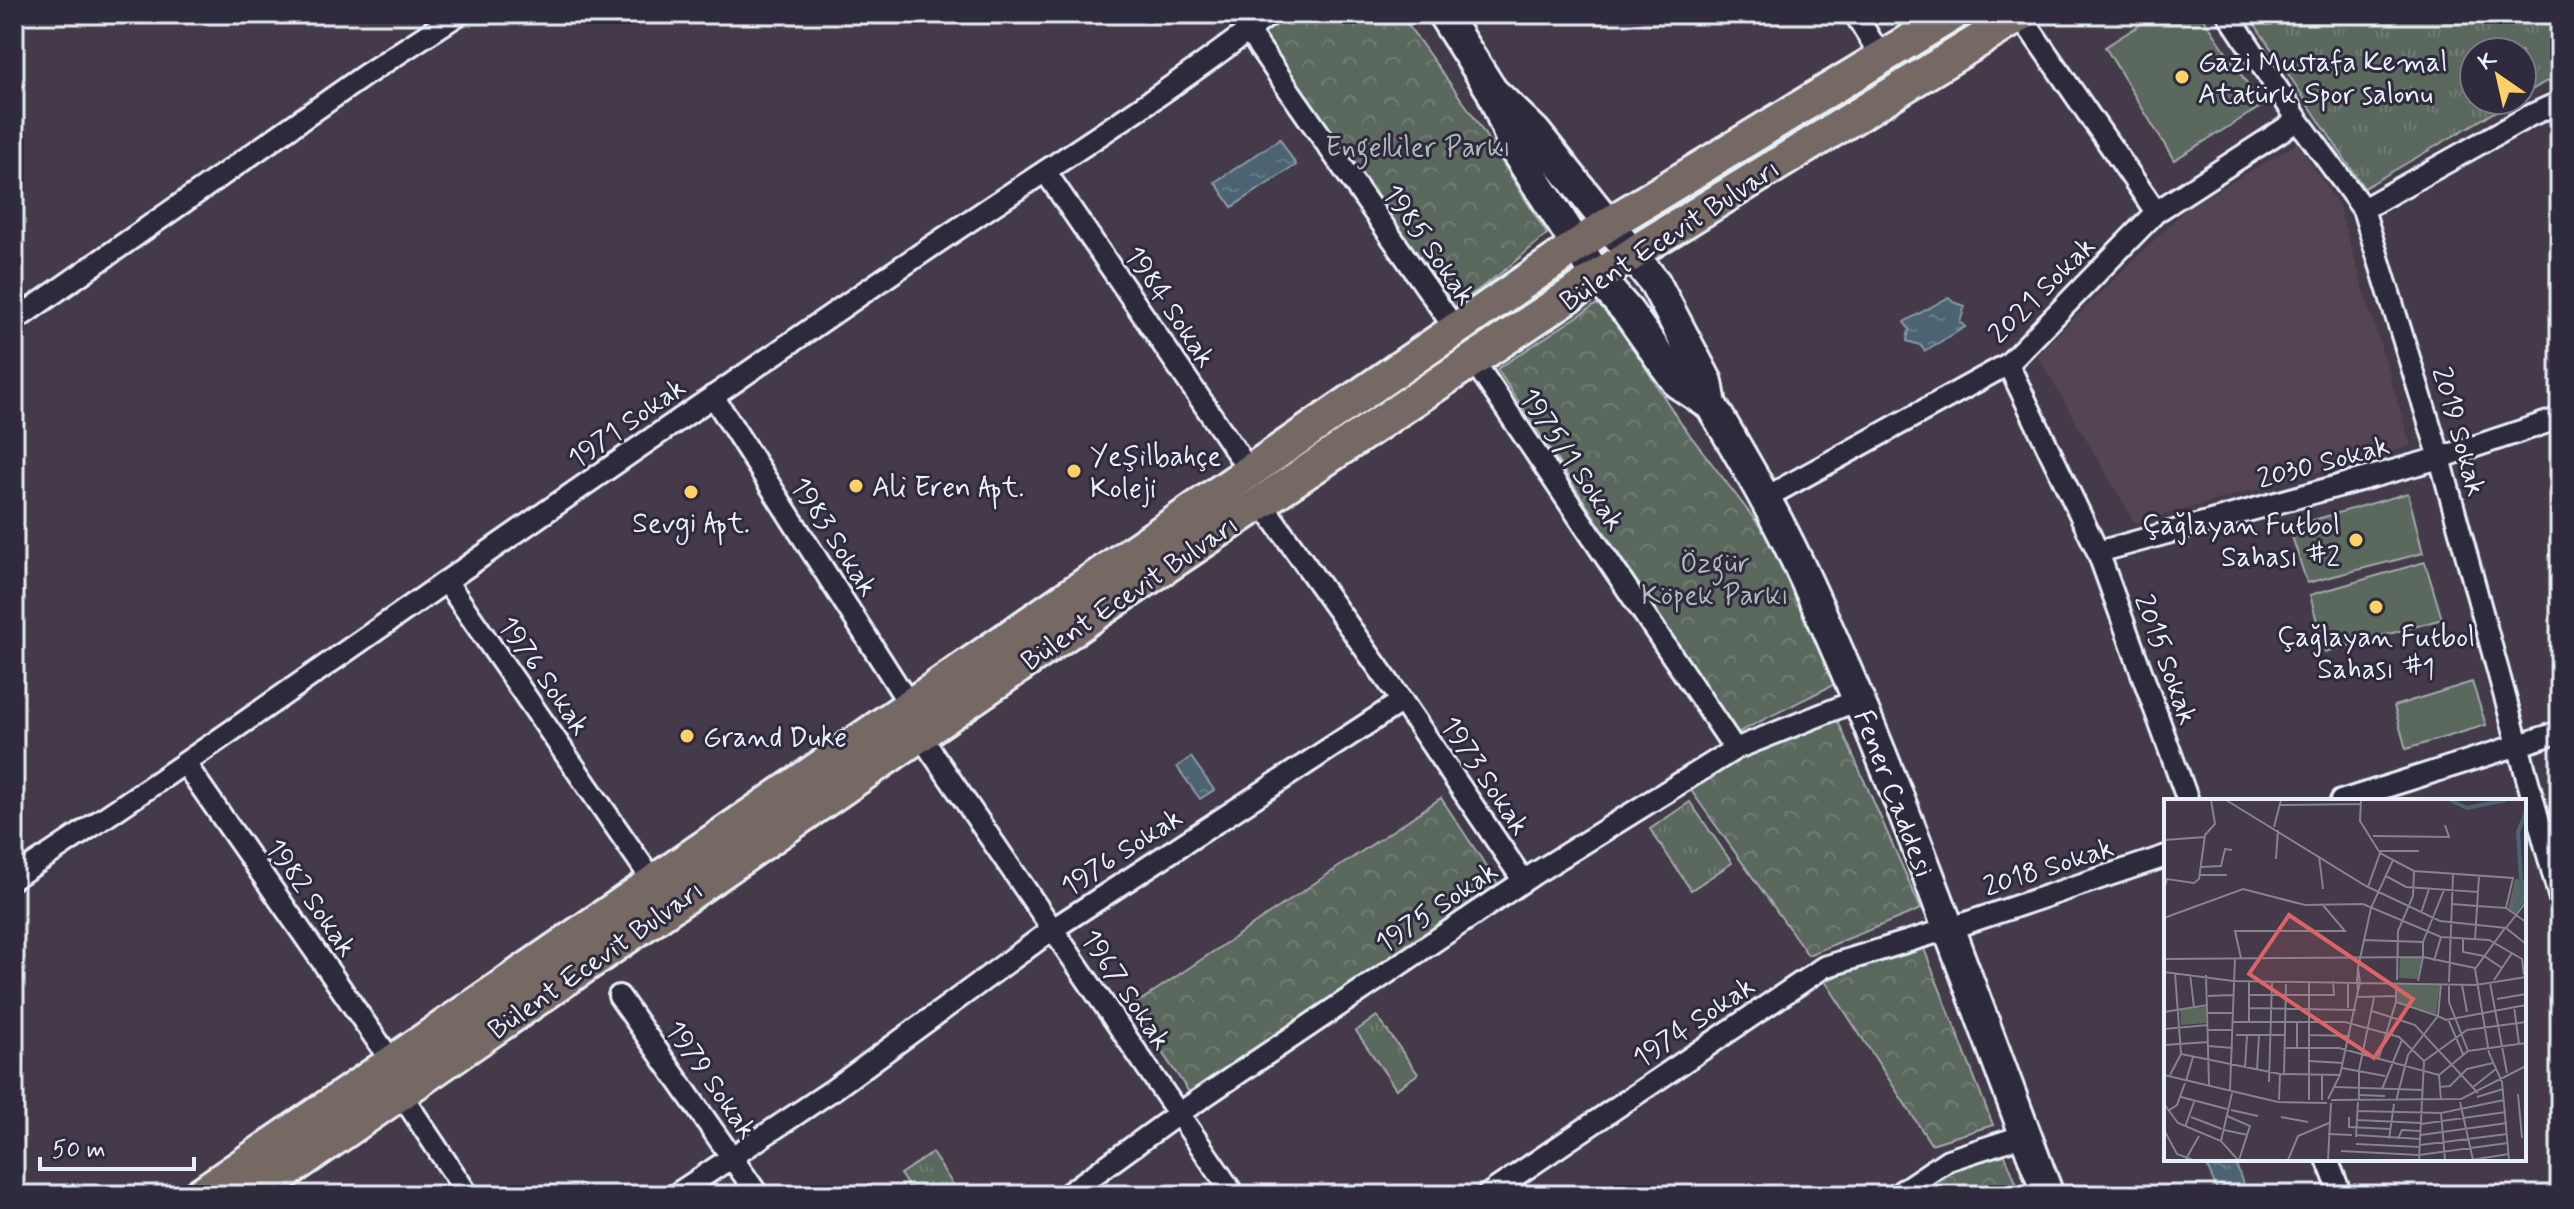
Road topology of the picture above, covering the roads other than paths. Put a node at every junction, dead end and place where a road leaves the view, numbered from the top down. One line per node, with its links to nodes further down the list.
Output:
1 (459, 14): 20 (street)
2 (1270, 14): 8 (street, 1971 Sokak)
3 (1443, 14): 10 (street, Fener Caddesi)
4 (1855, 14): 9 (street)
5 (1953, 14): 9 (main road, Bülent Ecevit Bulvarı)
6 (2021, 14): 15 (street); 18 (main road, Bülent Ecevit Bulvarı)
7 (2228, 14): 12 (street, 2019 Sokak)
8 (1248, 31): 13 (street, 1971 Sokak); 21 (street, 1985 Sokak)
9 (1882, 58): 16 (main road, Bülent Ecevit Bulvarı)
10 (1492, 91): 16 (street, Fener Caddesi); 17 (street, Fener Caddesi)
11 (2560, 102): 14 (street)
12 (2298, 120): 14 (street, 2019 Sokak); 15 (street, 2021 Sokak)
13 (1045, 171): 24 (street, 1971 Sokak); 28 (street, 1984 Sokak)
14 (2363, 209): 27 (street, 2019 Sokak)
15 (2156, 212): 23 (street, 2021 Sokak)
16 (1610, 223): 17 (main road, Bülent Ecevit Bulvarı); 18 (street, Fener Caddesi)
17 (1577, 247): 19 (street, Fener Caddesi); 21 (main road, Bülent Ecevit Bulvarı)
18 (1632, 255): 19 (main road, Bülent Ecevit Bulvarı); 25 (street, Fener Caddesi)
19 (1598, 278): 22 (main road, Bülent Ecevit Bulvarı); 25 (street, Fener Caddesi)
20 (14, 321)
21 (1456, 330): 28 (main road, Bülent Ecevit Bulvarı)
22 (1473, 360): 28 (main road, Bülent Ecevit Bulvarı); 37 (street, 1975/1 Sokak)
23 (2008, 364): 29 (street, 2021 Sokak); 30 (street, 2015 Sokak)
24 (713, 396): 31 (street, 1971 Sokak); 34 (street, 1983 Sokak)
25 (1711, 405): 29 (street, Fener Caddesi)
26 (2560, 418): 27 (street, 2030 Sokak)
27 (2440, 458): 30 (street, 2030 Sokak); 36 (street, 2019 Sokak)
28 (1256, 487): 33 (street); 34 (main road, Bülent Ecevit Bulvarı)
29 (1765, 498): 32 (street, Fener Caddesi)
30 (2098, 552): 39 (street, 2015 Sokak)
31 (446, 581): 38 (street, 1971 Sokak); 44 (street, 1976 Sokak)
32 (1858, 700): 37 (street, 1975 Sokak); 47 (street, Fener Caddesi)
33 (1402, 701): 43 (street, 1973 Sokak); 46 (street, 1976 Sokak)
34 (915, 721): 44 (main road, Bülent Ecevit Bulvarı); 46 (street, 1967 Sokak); 50 (main road, Bülent Ecevit Bulvarı)
35 (2560, 732): 36 (street)
36 (2517, 746): 40 (street); 45 (street, 2019 Sokak)
37 (1735, 749): 43 (street, 1975 Sokak)
38 (186, 765): 42 (street, 1971 Sokak); 49 (street, 1982 Sokak)
39 (2187, 799)
40 (2347, 799)
41 (2164, 857): 47 (street, 2018 Sokak)
42 (14, 878)
43 (1523, 880): 51 (street, 1975 Sokak)
44 (653, 881): 49 (main road, Bülent Ecevit Bulvarı)
45 (2560, 899)
46 (1053, 929): 51 (street, 1967 Sokak); 53 (street, 1976 Sokak)
47 (1948, 929): 52 (street, Fener Caddesi); 62 (street, 1974 Sokak)
48 (619, 996): 53 (street, 1979 Sokak)
49 (392, 1062): 55 (main road, Bülent Ecevit Bulvarı)
50 (401, 1094): 56 (main road, Bülent Ecevit Bulvarı); 57 (street)
51 (1178, 1114): 60 (street, 1975 Sokak); 61 (street, 1967 Sokak)
52 (2025, 1135): 63 (street); 64 (street, Fener Caddesi)
53 (732, 1157): 58 (street, 1976 Sokak); 59 (street, 1979 Sokak)
54 (2328, 1161): 65 (street)
55 (199, 1195)
56 (253, 1195)
57 (468, 1195)
58 (675, 1195)
59 (758, 1195)
60 (1066, 1195)
61 (1234, 1195)
62 (1487, 1195)
63 (1896, 1195)
64 (2048, 1195)
65 (2341, 1195)

